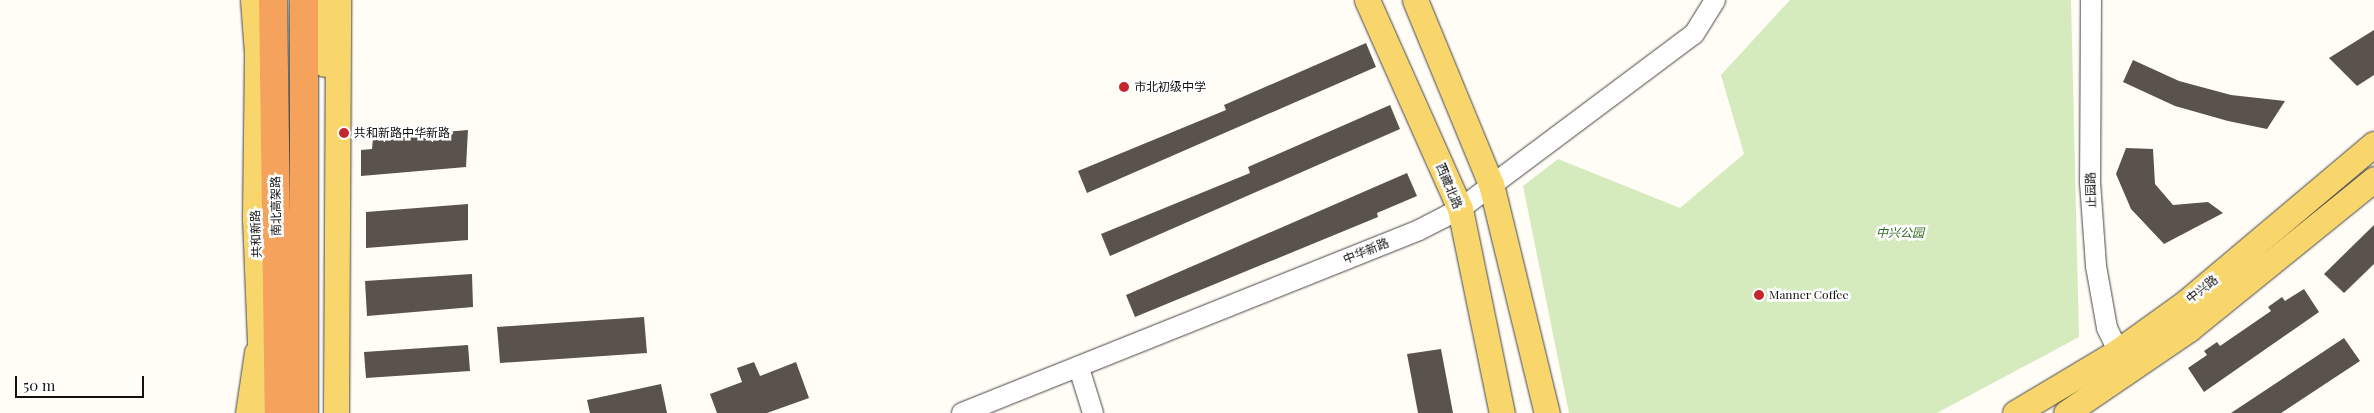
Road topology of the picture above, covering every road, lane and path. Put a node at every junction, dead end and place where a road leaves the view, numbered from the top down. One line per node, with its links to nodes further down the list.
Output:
1 (253, 0): 11 (main road, 共和新路)
2 (268, 0): 11 (main road, 共和新路)
3 (273, 0): 23 (highway, 南北高架路)
4 (304, 0): 24 (highway)
5 (319, 0): 12 (main road)
6 (338, 0): 12 (main road)
7 (1367, 0): 16 (main road, 西藏北路)
8 (1415, 0): 15 (main road)
9 (1715, 0): 15 (street, 中华新路)
10 (2090, 0): 18 (street, 止园路)
11 (257, 53): 17 (main road, 共和新路)
12 (336, 115): 25 (main road)
13 (2374, 144): 18 (main road, 中兴路)
14 (2374, 179): 20 (main road, 中兴路)
15 (1492, 184): 16 (street, 中华新路); 29 (main road)
16 (1460, 209): 19 (street, 中华新路); 28 (main road, 西藏北路)
17 (260, 341): 21 (main road); 22 (main road, 共和新路)
18 (2117, 352): 20 (street, 止园路); 30 (main road, 中兴路)
19 (1079, 368): 26 (street, 中华新路); 27 (street)
20 (2130, 373): 31 (main road, 中兴路)
21 (248, 413)
22 (268, 413)
23 (279, 413)
24 (304, 413)
25 (336, 413)
26 (962, 413)
27 (1093, 413)
28 (1502, 413)
29 (1547, 413)
30 (2015, 413)
31 (2066, 413)

